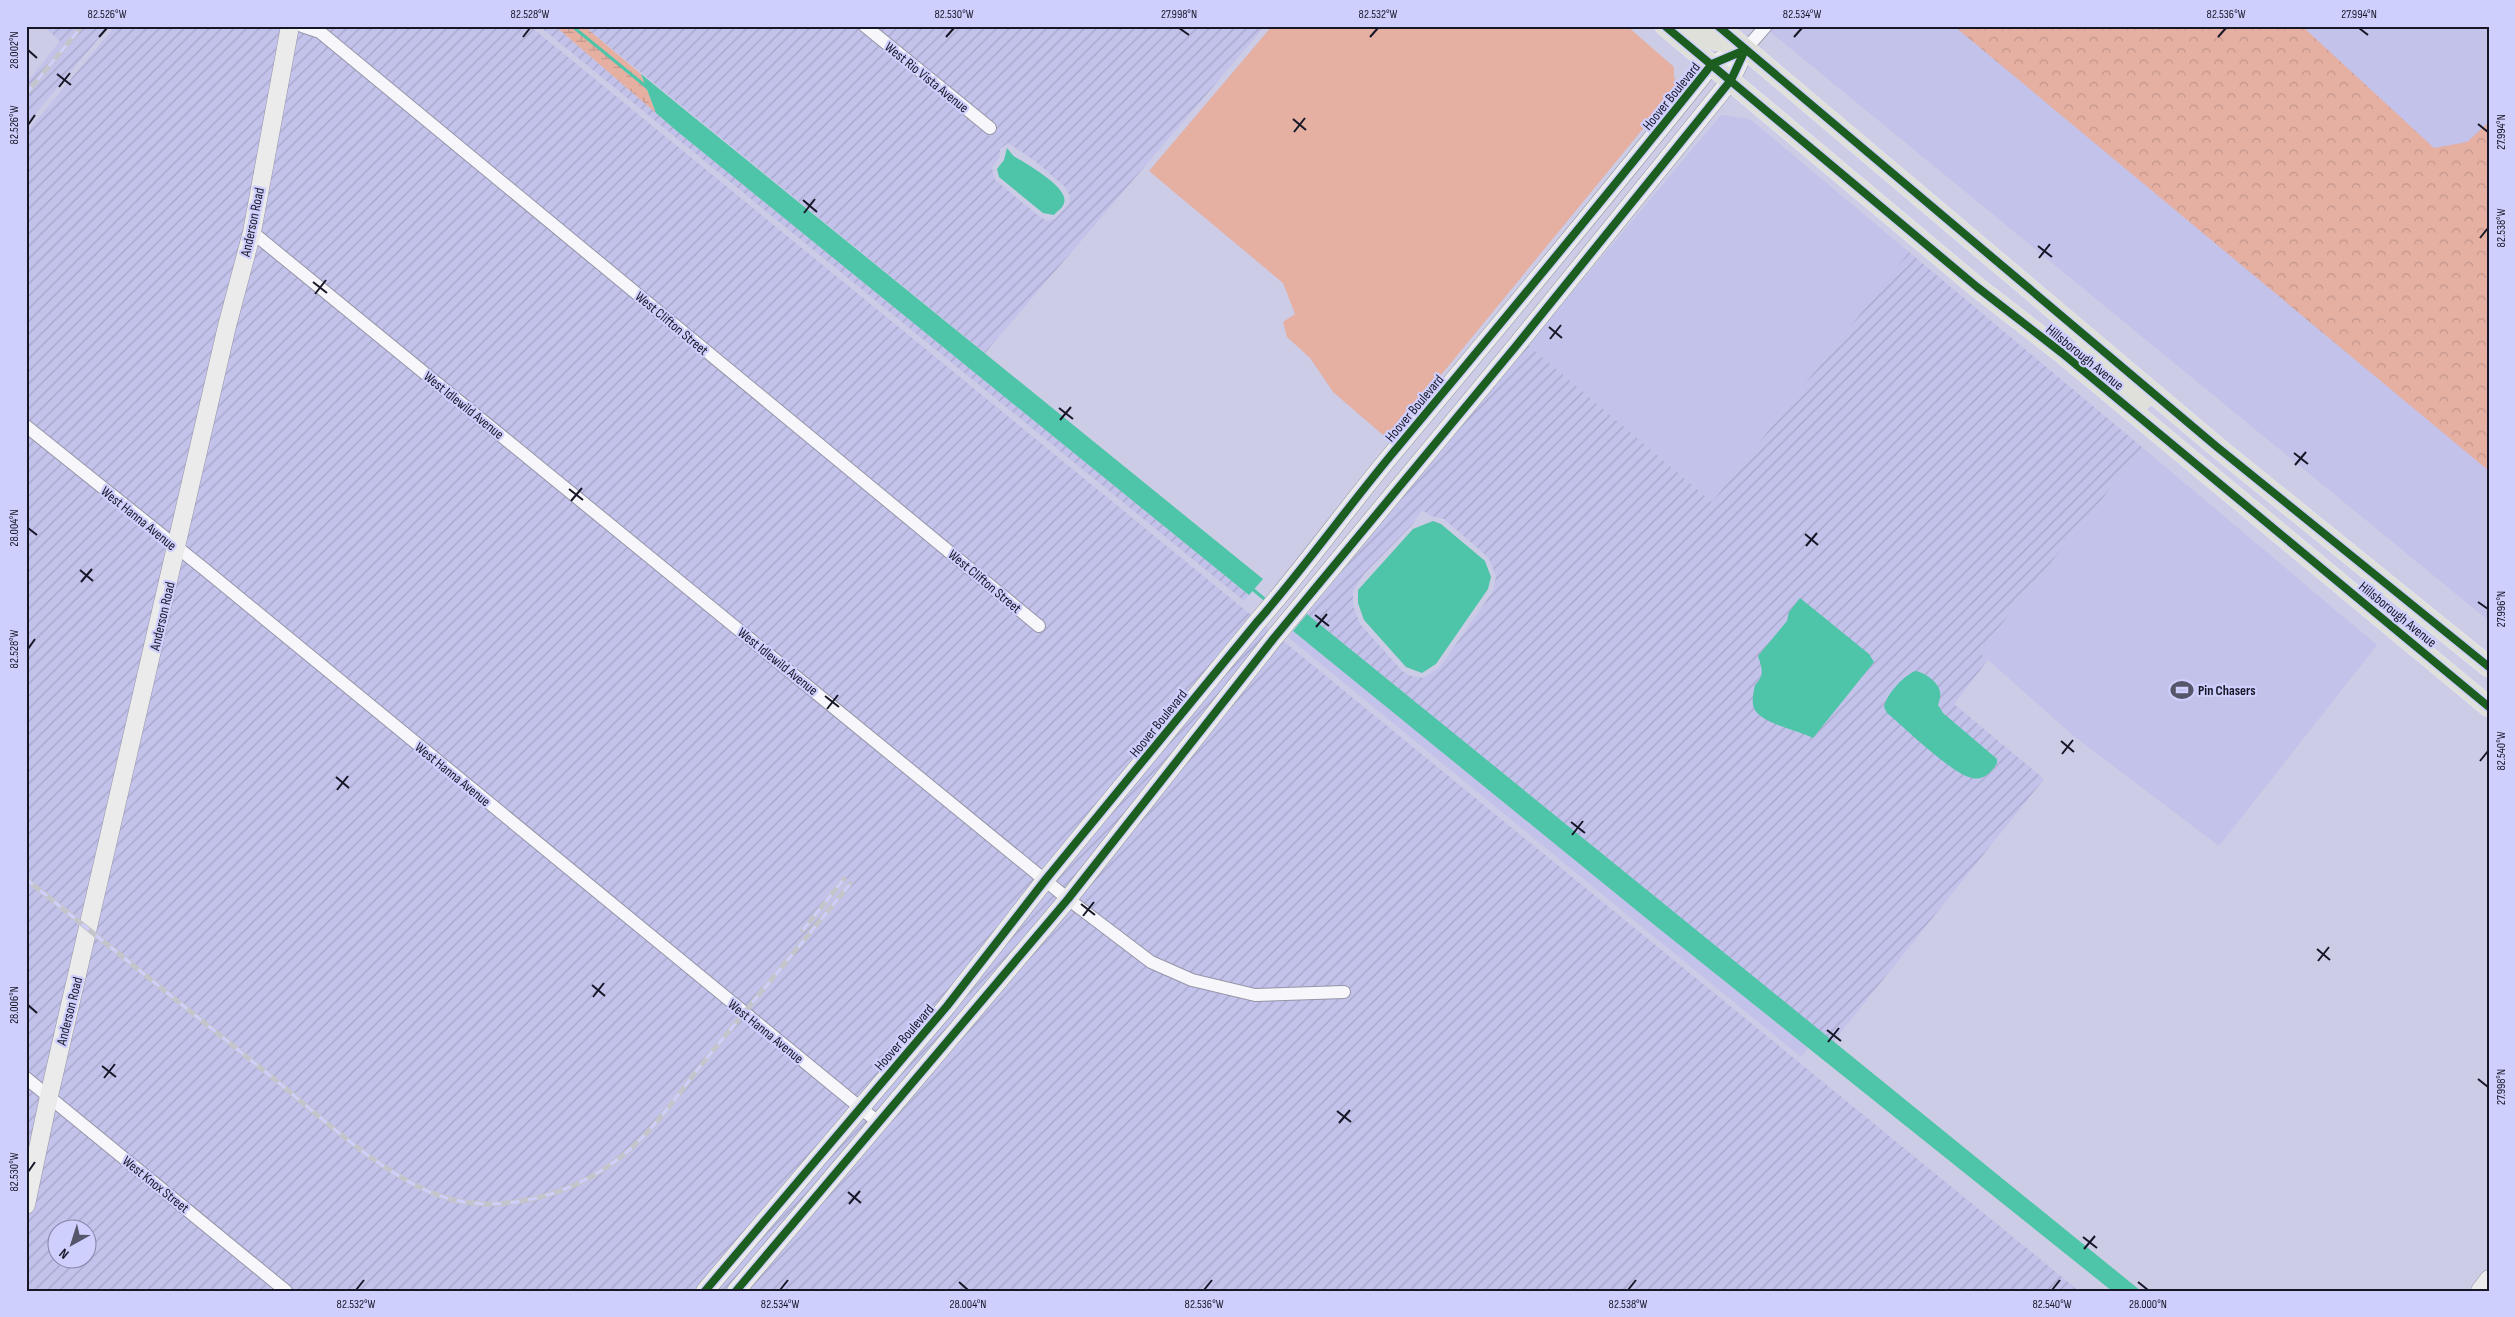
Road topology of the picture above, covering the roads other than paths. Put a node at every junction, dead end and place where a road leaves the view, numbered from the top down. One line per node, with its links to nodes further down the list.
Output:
1 (290, 26): 12 (main road, Anderson Road)
2 (302, 26): 18 (street, West Clifton Street)
3 (865, 26): 11 (street, West Rio Vista Avenue)
4 (1665, 26): 9 (main road, Hillsborough Avenue)
5 (1689, 26): 8 (main road)
6 (1718, 26): 8 (main road, Hillsborough Avenue)
7 (1766, 26): 8 (street)
8 (1745, 50): 9 (main road, Hoover Boulevard); 10 (main road); 15 (main road, Hillsborough Avenue)
9 (1712, 64): 10 (main road, Hillsborough Avenue); 22 (main road, Hoover Boulevard)
10 (1731, 80): 13 (main road, Hillsborough Avenue); 23 (main road)
11 (990, 128)
12 (252, 232): 16 (main road, Anderson Road); 22 (street, West Idlewild Avenue)
13 (2062, 353): 15 (main road); 17 (main road, Hillsborough Avenue)
14 (26, 426): 16 (street, West Hanna Avenue)
15 (2217, 446): 19 (main road, Hillsborough Avenue)
16 (177, 549): 26 (main road, Anderson Road); 27 (street, West Hanna Avenue)
17 (2332, 576): 19 (main road); 21 (main road, Hillsborough Avenue)
18 (1039, 626)
19 (2473, 654): 20 (main road, Hillsborough Avenue)
20 (2489, 667)
21 (2489, 707)
22 (1046, 879): 23 (street, West Idlewild Avenue); 27 (main road, Hoover Boulevard)
23 (1068, 899): 24 (street, West Idlewild Avenue); 28 (main road)
24 (1344, 992)
25 (26, 1078): 26 (street, West Knox Street)
26 (49, 1096): 29 (main road, Anderson Road); 31 (street, West Knox Street)
27 (860, 1108): 28 (street, West Hanna Avenue); 32 (main road, Hoover Boulevard)
28 (879, 1123): 33 (main road)
29 (26, 1205)
30 (2489, 1280): 34 (main road)
31 (286, 1291)
32 (705, 1291)
33 (736, 1291)
34 (2480, 1291)

